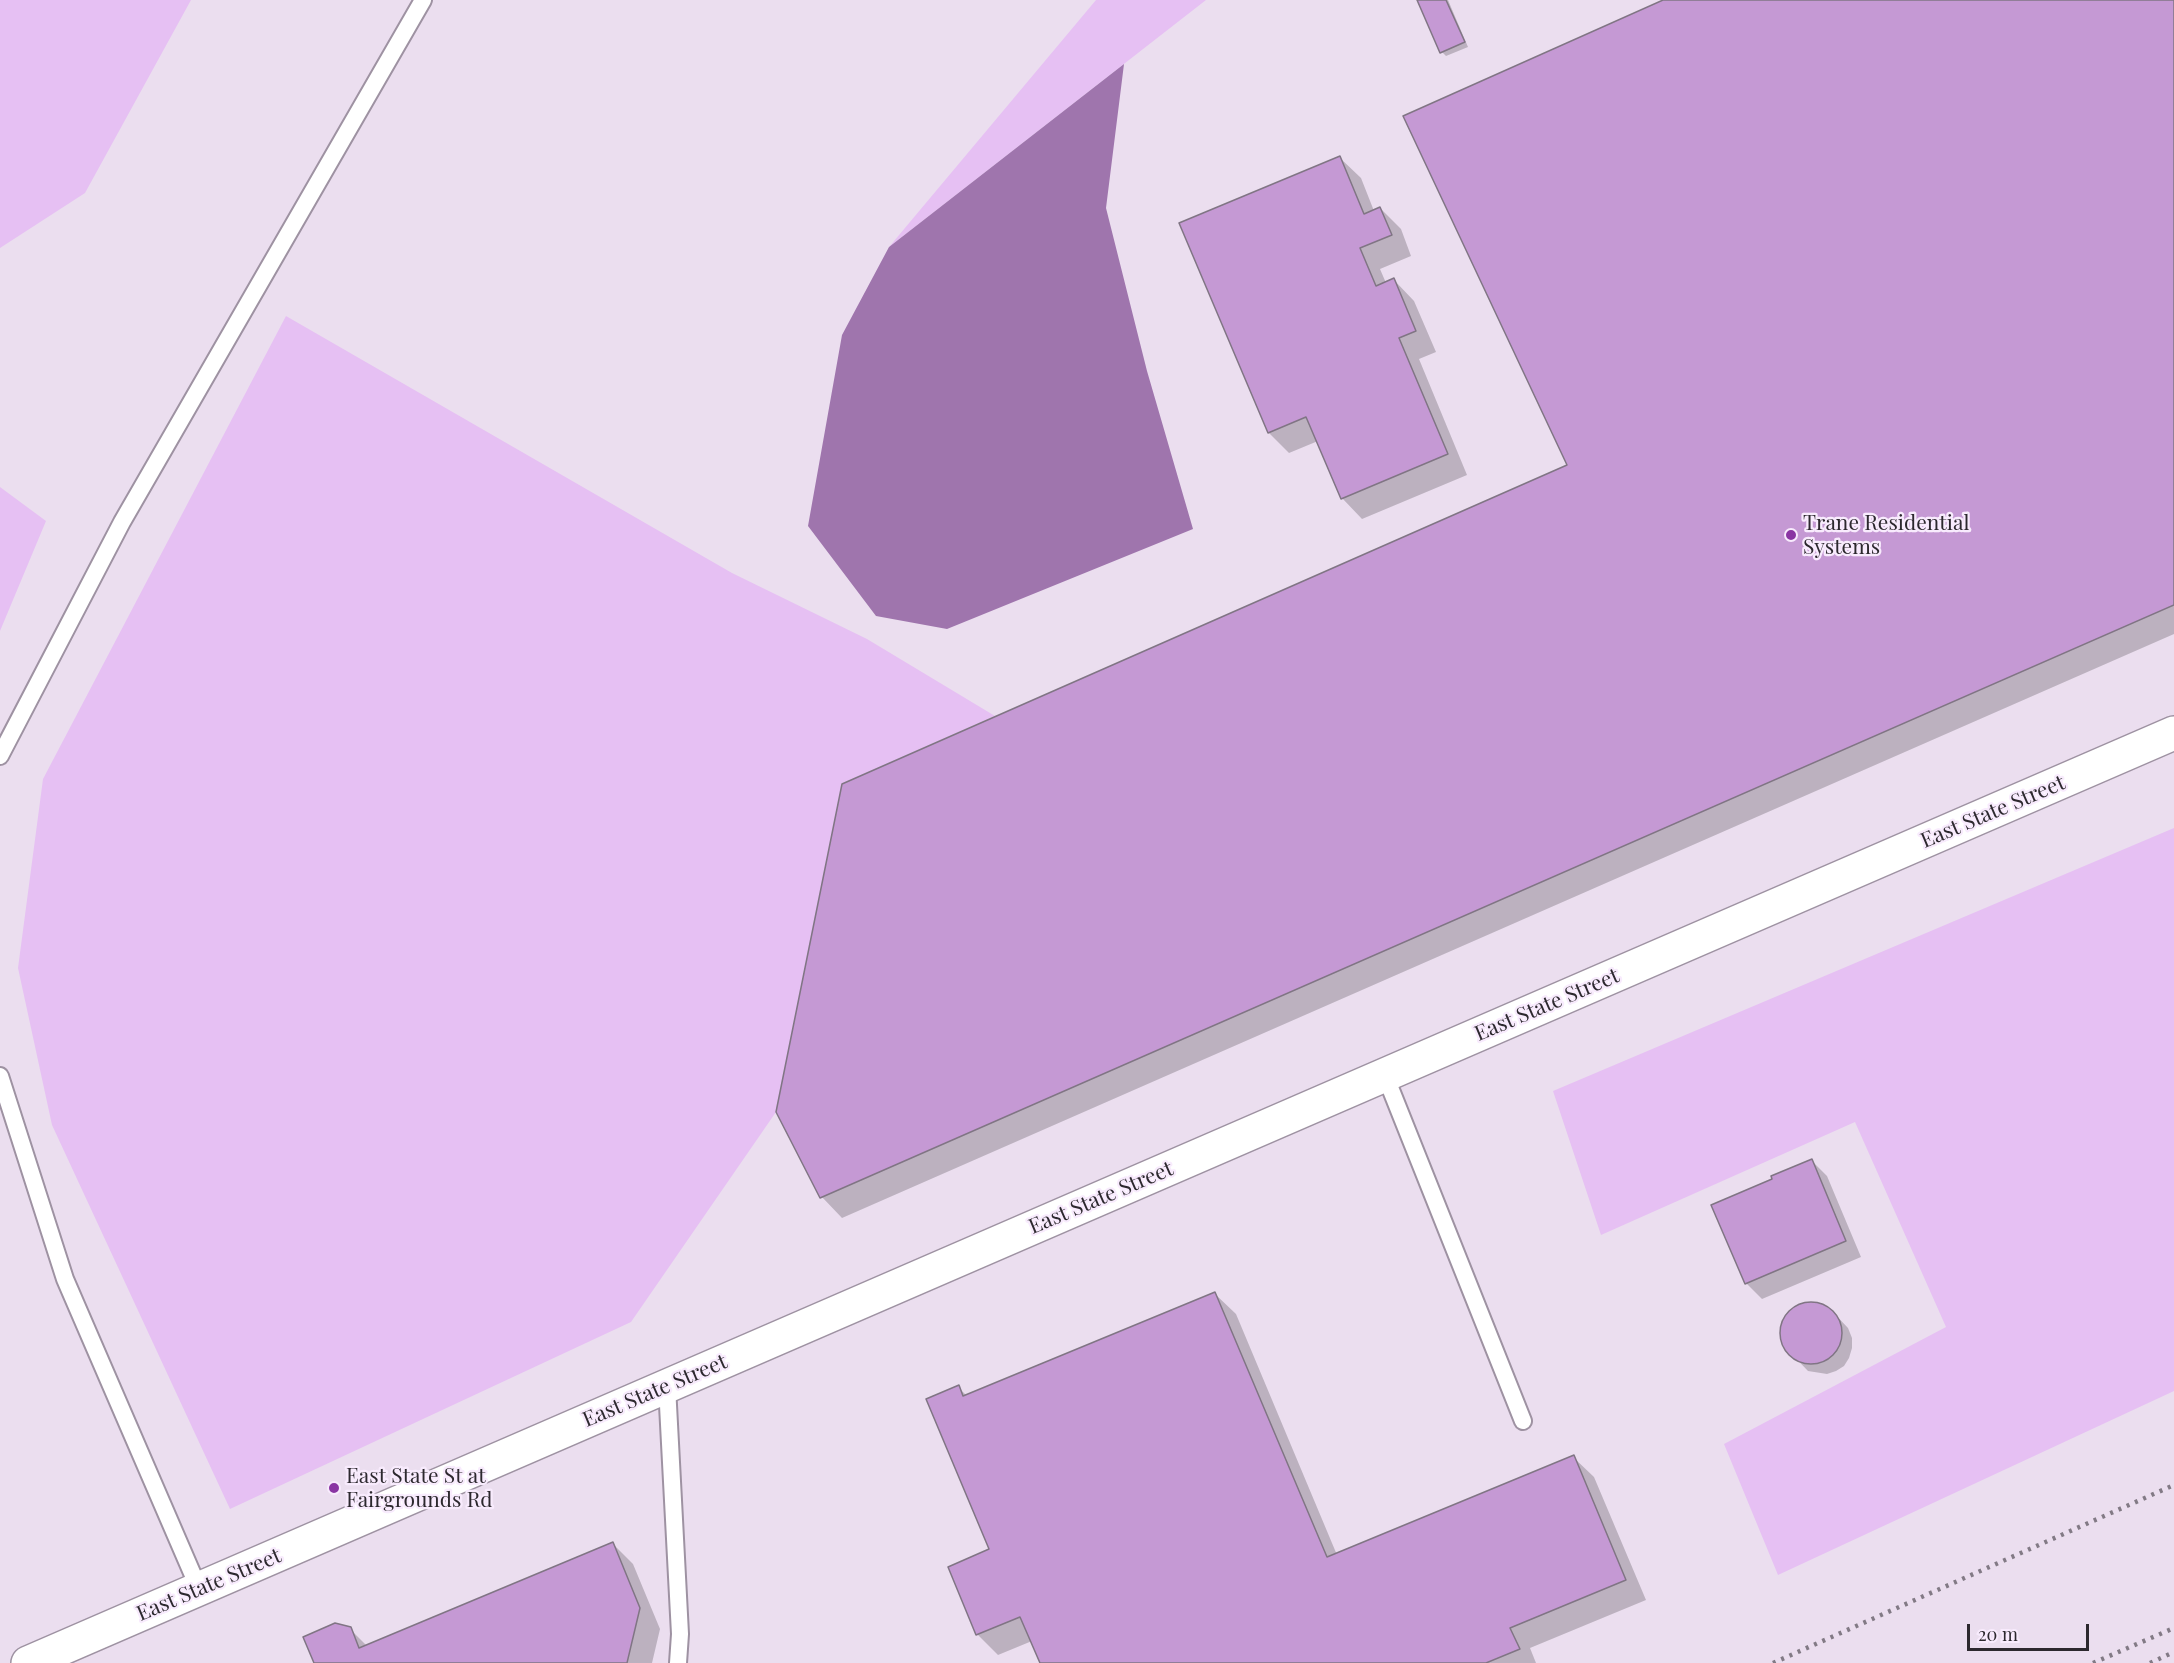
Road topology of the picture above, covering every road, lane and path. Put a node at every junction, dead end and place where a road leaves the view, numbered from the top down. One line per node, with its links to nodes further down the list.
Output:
1 (423, 0): 3 (lane)
2 (2174, 733): 4 (street, East State Street)
3 (0, 756)
4 (1385, 1075): 6 (street, East State Street); 7 (lane)
5 (0, 1076): 8 (lane)
6 (667, 1386): 8 (street, East State Street); 10 (lane)
7 (1524, 1421)
8 (199, 1589): 9 (street, East State Street)
9 (28, 1663)
10 (678, 1663)

